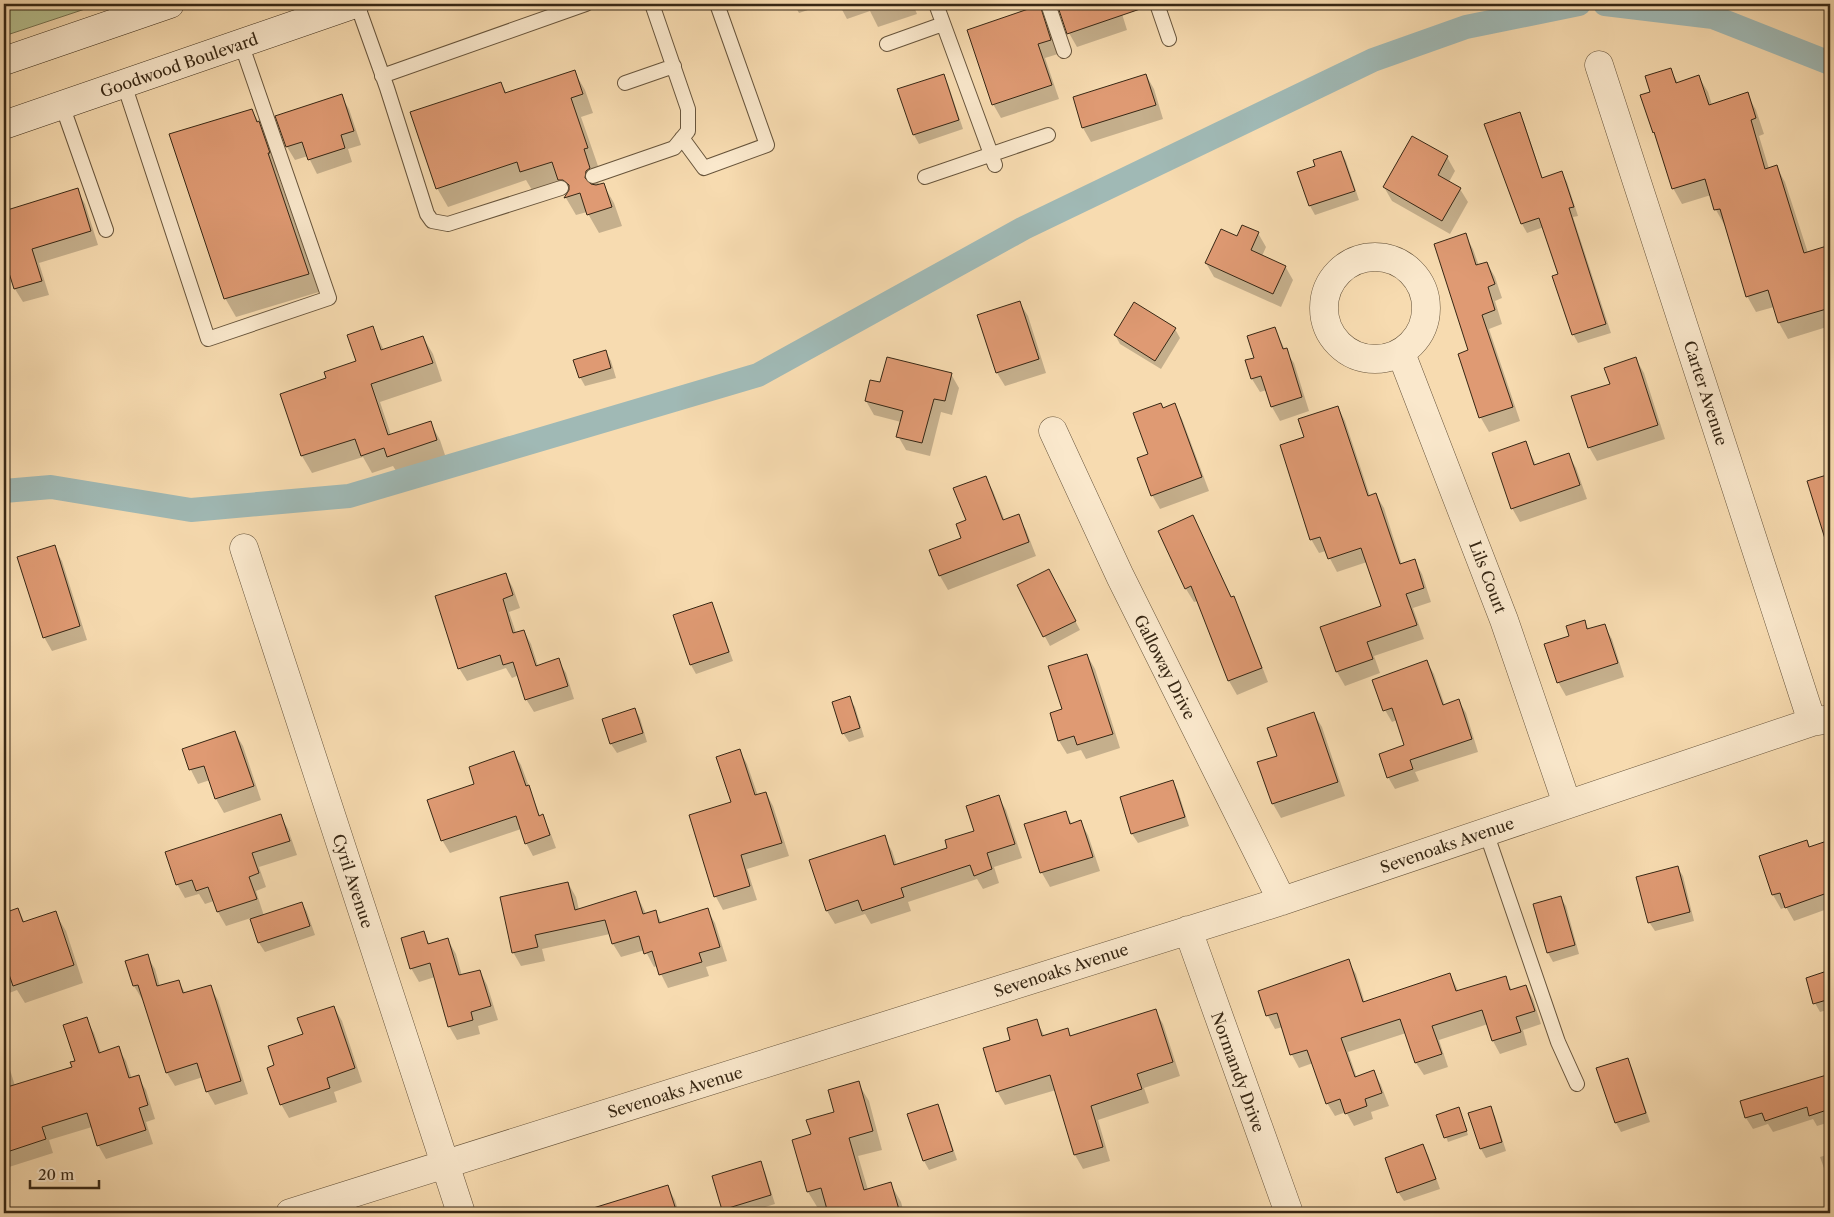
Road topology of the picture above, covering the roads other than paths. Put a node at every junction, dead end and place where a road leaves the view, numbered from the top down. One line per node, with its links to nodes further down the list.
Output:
1 (170, 4): 14 (street)
2 (356, 4): 11 (street, Goodwood Boulevard); 17 (lane)
3 (586, 4): 17 (lane)
4 (652, 4): 16 (lane)
5 (717, 4): 23 (lane)
6 (936, 4): 9 (lane)
7 (1048, 4): 13 (lane)
8 (1157, 4): 10 (lane)
9 (943, 24): 12 (lane); 24 (lane)
10 (1169, 39)
11 (241, 43): 19 (street, Goodwood Boulevard); 19 (lane)
12 (887, 44)
13 (1064, 51)
14 (4, 61)
15 (1600, 65): 32 (street, Carter Avenue)
16 (674, 68): 18 (lane); 23 (lane)
17 (384, 82): 27 (lane)
18 (625, 83)
19 (124, 84): 20 (street, Goodwood Boulevard)
20 (62, 105): 21 (street, Goodwood Boulevard); 28 (lane)
21 (4, 125)
22 (1048, 135): 24 (lane)
23 (682, 138): 25 (lane)
24 (993, 160): 26 (lane)
25 (593, 176)
26 (925, 177)
27 (561, 188)
28 (106, 230)
29 (1401, 353): 33 (street, Lils Court)
30 (1053, 431): 35 (street, Galloway Drive)
31 (244, 548): 38 (street, Cyril Avenue)
32 (1821, 721): 33 (street, Sevenoaks Avenue)
33 (1567, 804): 34 (street, Sevenoaks Avenue)
34 (1486, 832): 35 (street, Sevenoaks Avenue); 37 (lane)
35 (1282, 901): 36 (street, Sevenoaks Avenue)
36 (1188, 930): 38 (street, Sevenoaks Avenue); 41 (street, Normandy Drive)
37 (1577, 1084)
38 (445, 1164): 39 (street, Sevenoaks Avenue); 40 (street, Cyril Avenue)
39 (290, 1213)
40 (461, 1213)
41 (1289, 1213)

